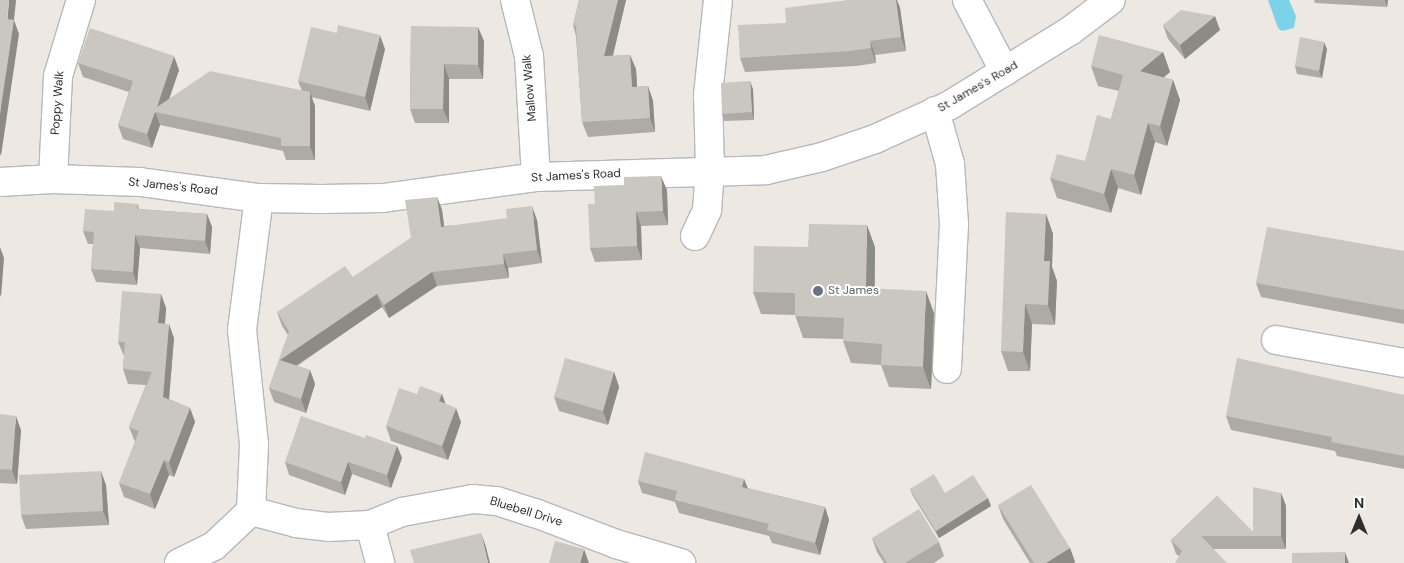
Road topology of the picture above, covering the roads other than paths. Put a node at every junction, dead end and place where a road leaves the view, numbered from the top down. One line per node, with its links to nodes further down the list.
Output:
1 (515, 0): 9 (street, Mallow Walk)
2 (718, 0): 8 (street)
3 (967, 0): 6 (street)
4 (1110, 0): 6 (street, St James's Road)
5 (79, 1): 10 (street, Poppy Walk)
6 (1005, 72): 7 (street, St James's Road)
7 (935, 112): 8 (street, St James's Road); 16 (street)
8 (710, 170): 9 (street, St James's Road); 13 (street)
9 (536, 177): 12 (street, St James's Road)
10 (53, 179): 11 (street, St James's Road); 12 (street, St James's Road)
11 (0, 182)
12 (259, 198): 17 (street)
13 (695, 236)
14 (1276, 340): 15 (street)
15 (1404, 363)
16 (947, 368)
17 (251, 511): 18 (street, Bluebell Drive); 19 (street)
18 (370, 525): 20 (street); 21 (street, Bluebell Drive)
19 (179, 563)
20 (380, 563)
21 (680, 563)

